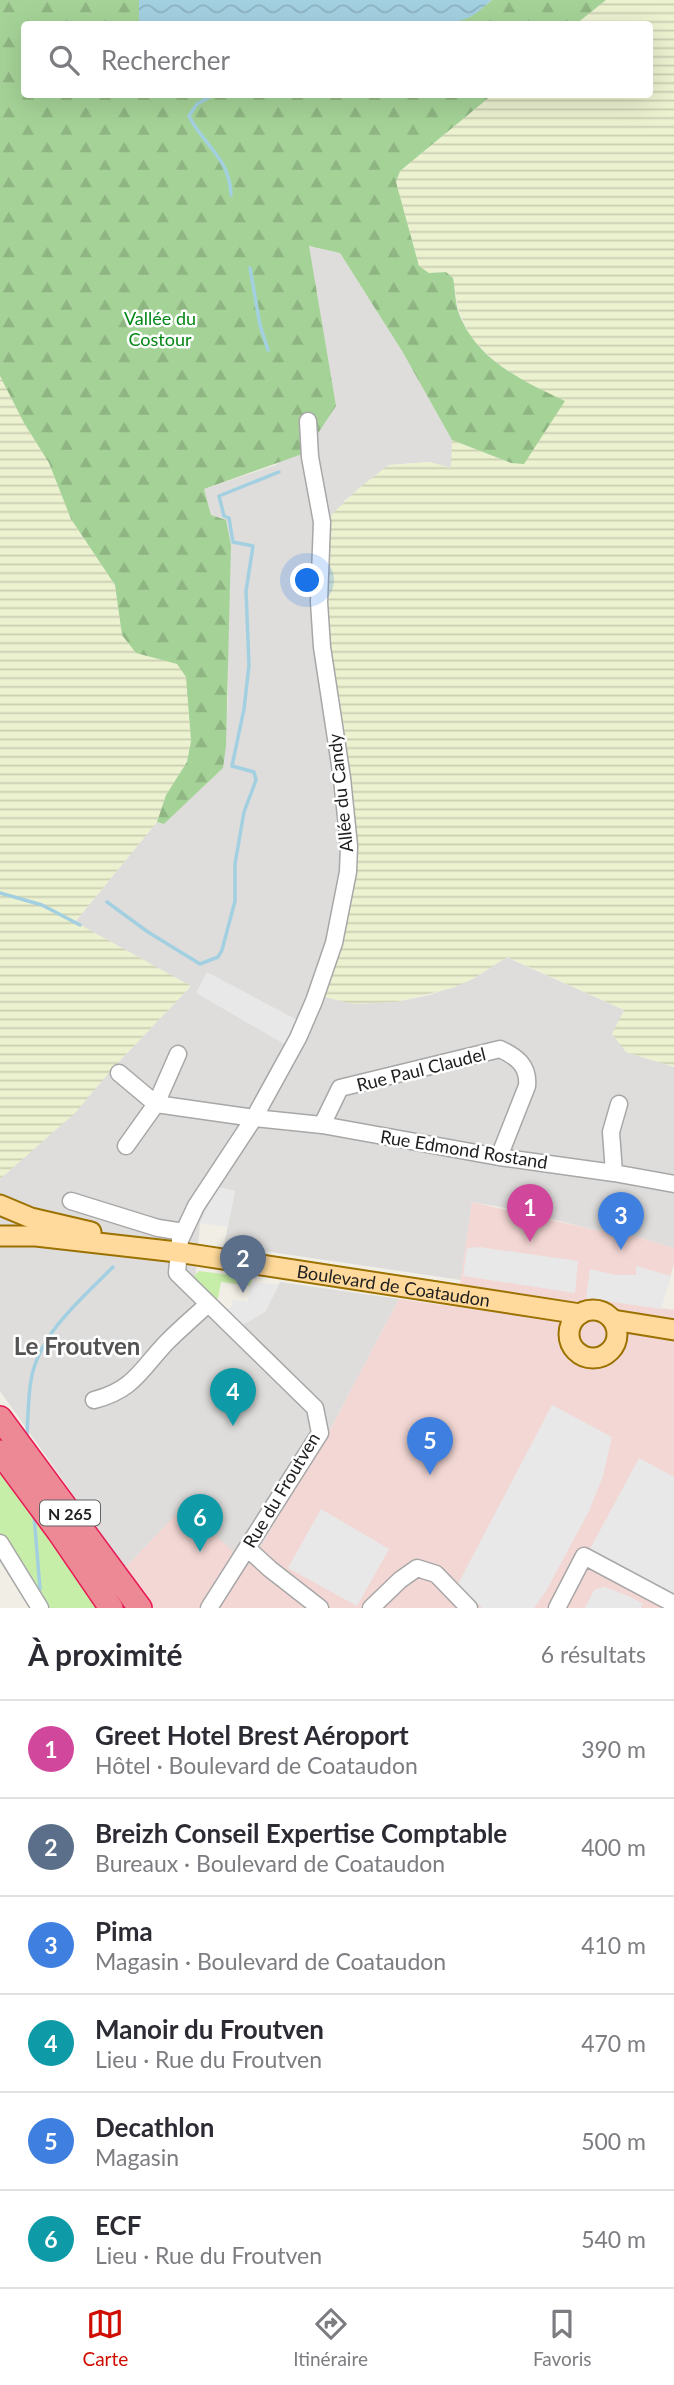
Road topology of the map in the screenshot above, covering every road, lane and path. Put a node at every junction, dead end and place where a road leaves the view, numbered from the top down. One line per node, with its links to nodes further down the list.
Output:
1 (308, 421): 6 (street, Allée du Candy)
2 (178, 1054): 4 (street)
3 (120, 1073): 4 (street)
4 (156, 1104): 6 (street, Rue Edmond Rostand); 8 (street)
5 (619, 1104): 10 (street)
6 (254, 1118): 7 (street, Rue Edmond Rostand); 14 (street, Allée du Candy)
7 (322, 1125): 9 (street, Rue Edmond Rostand); 9 (street, Rue Paul Claudel)
8 (126, 1146)
9 (499, 1157): 10 (street, Rue Edmond Rostand)
10 (614, 1172): 11 (street, Rue Edmond Rostand)
11 (674, 1184)
12 (71, 1202): 14 (street)
13 (0, 1205): 16 (main road)
14 (184, 1232): 16 (street, Allée du Candy)
15 (0, 1236): 16 (main road)
16 (177, 1252): 17 (street, Rue du Froutven); 18 (main road, Boulevard de Coataudon)
17 (208, 1304): 25 (street); 29 (street, Rue du Froutven)
18 (527, 1304): 19 (main road, Boulevard de Coataudon); 23 (main road, Boulevard de Coataudon)
19 (580, 1314): 20 (main road); 23 (main road)
20 (613, 1321): 21 (main road); 24 (main road)
21 (653, 1327): 22 (main road); 24 (main road)
22 (674, 1330)
23 (568, 1333): 24 (main road)
24 (615, 1344)
25 (94, 1400)
26 (0, 1418): 33 (highway, N 265)
27 (0, 1452): 32 (highway, N 265)
28 (0, 1543): 31 (street)
29 (247, 1548): 34 (street, Rue du Froutven); 35 (street)
30 (674, 1604): 38 (street)
31 (40, 1608)
32 (111, 1608)
33 (139, 1608)
34 (209, 1608)
35 (320, 1608)
36 (371, 1608): 37 (street)
37 (469, 1608)
38 (556, 1608)

